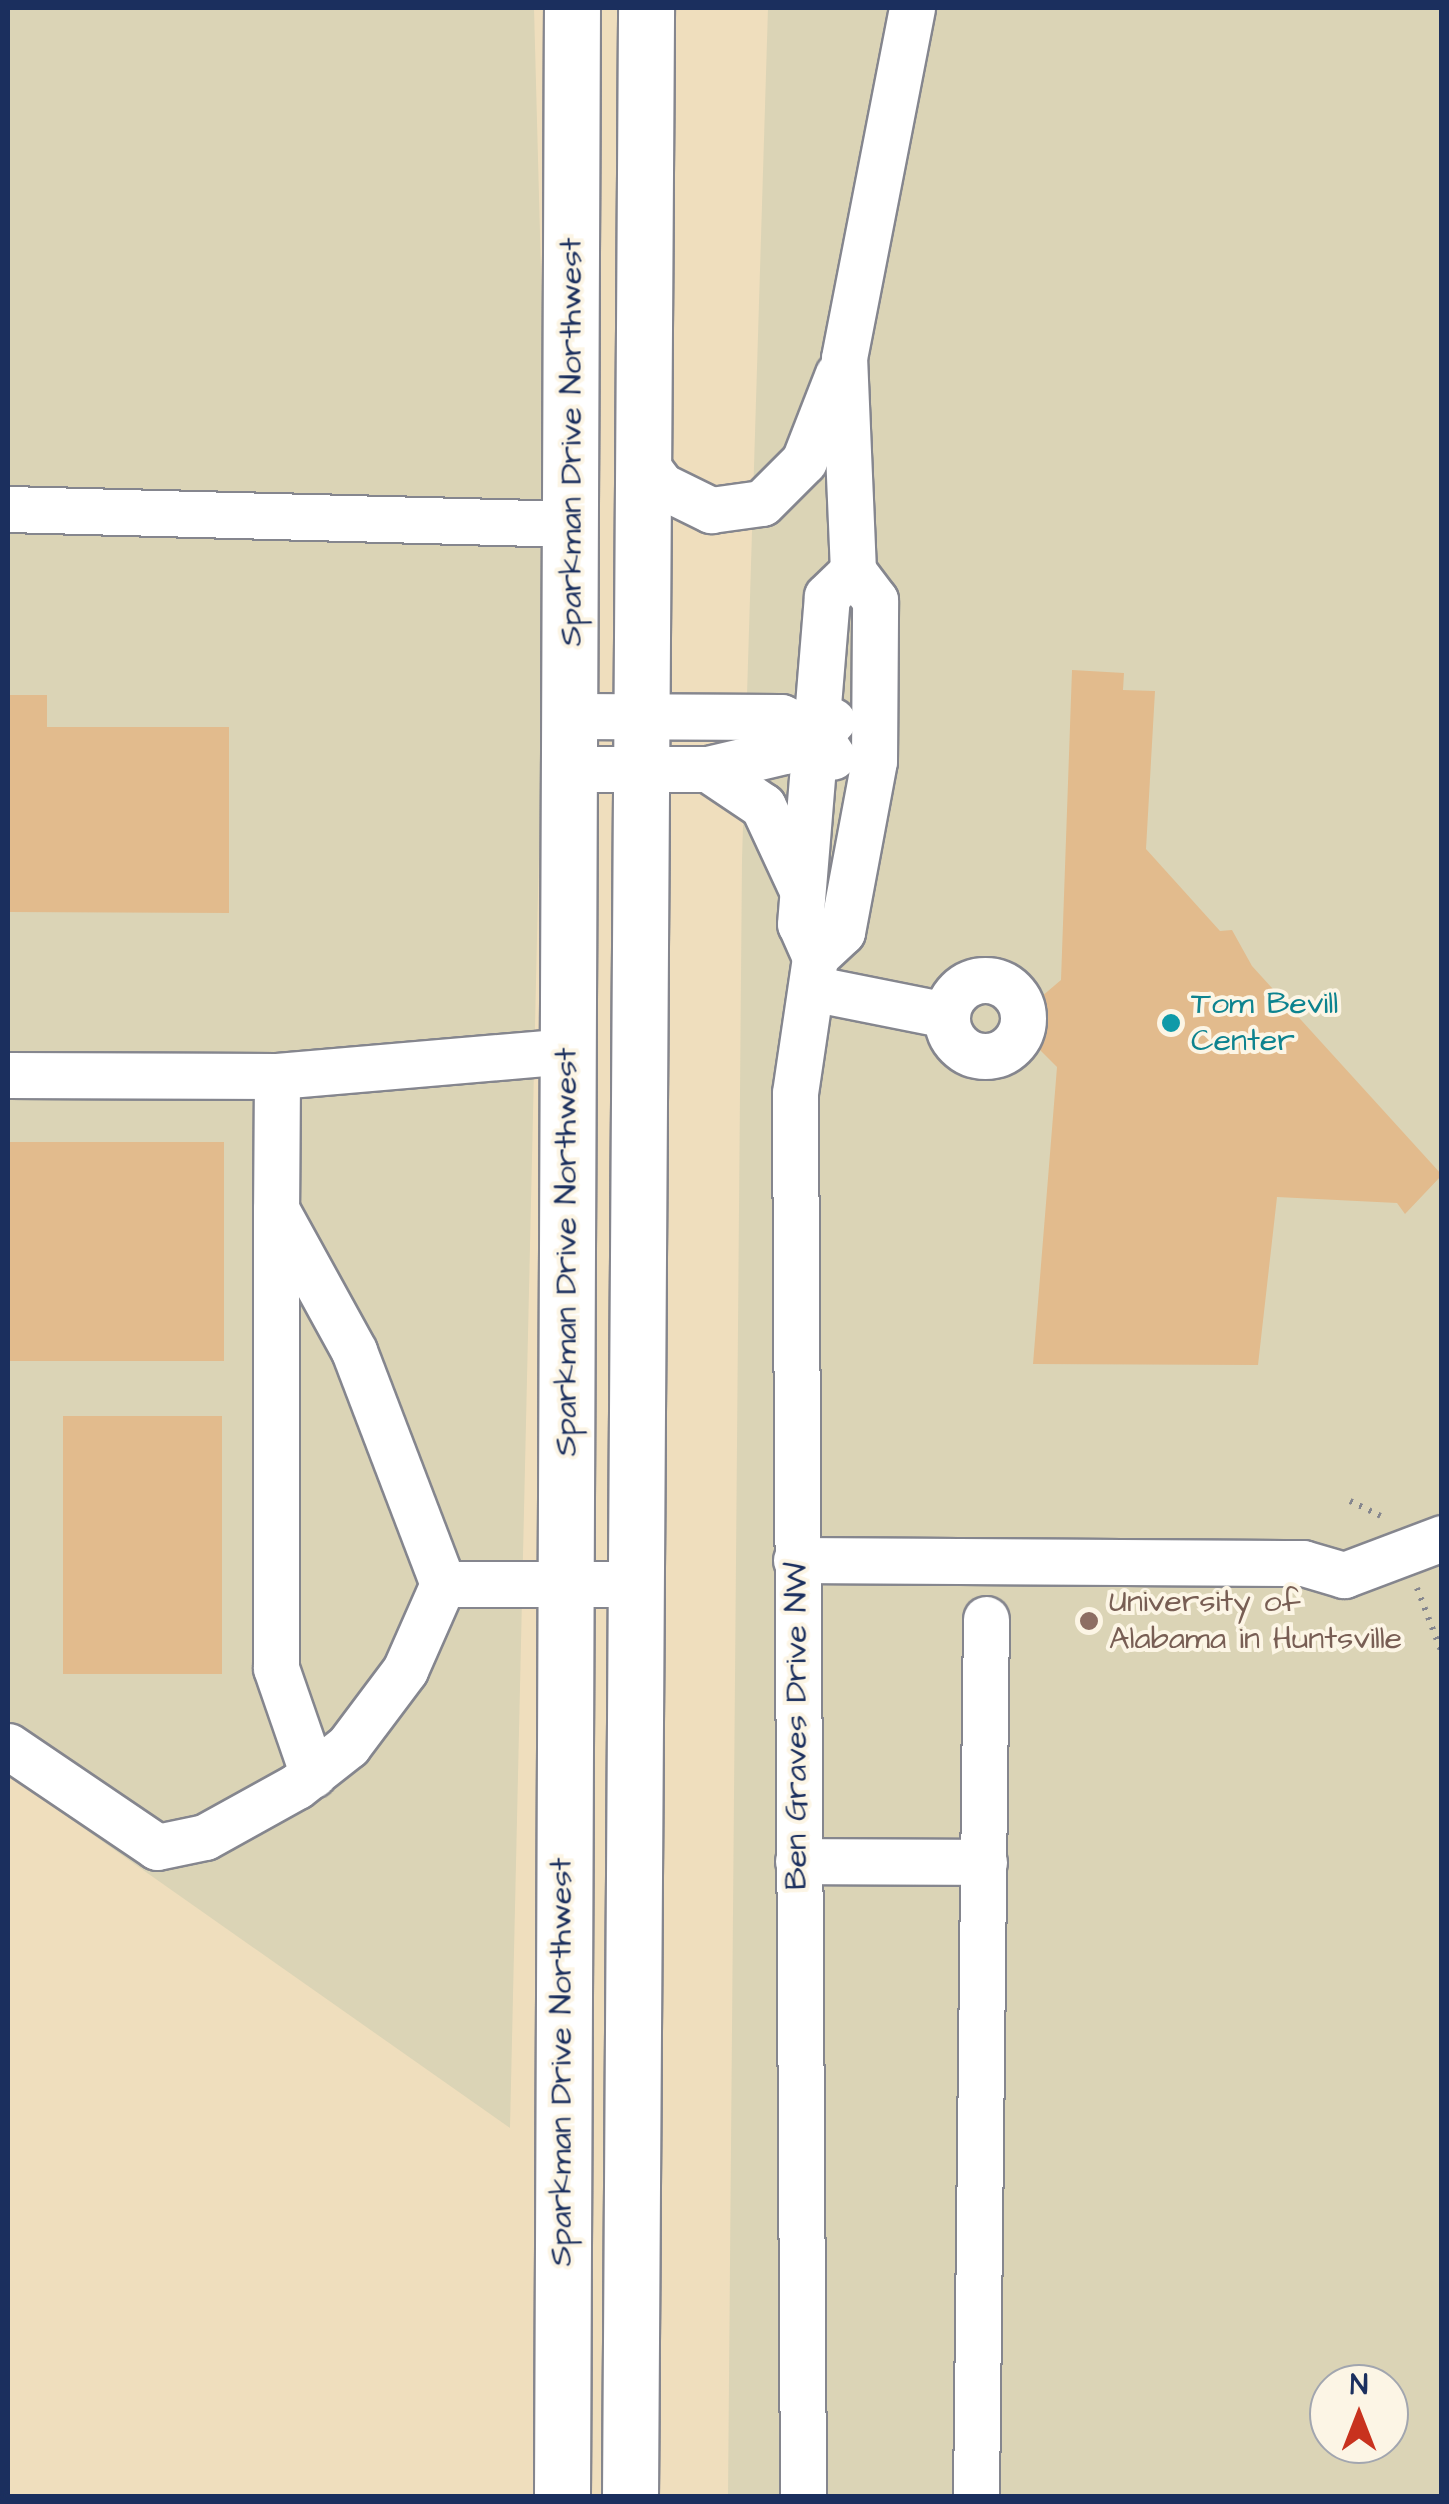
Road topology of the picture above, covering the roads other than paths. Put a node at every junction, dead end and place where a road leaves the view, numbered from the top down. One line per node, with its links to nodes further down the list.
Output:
1 (572, 8): 7 (main road, Sparkman Drive Northwest)
2 (646, 8): 5 (main road)
3 (912, 8): 4 (street, Ben Graves Drive NW)
4 (844, 358): 5 (street); 8 (street, Ben Graves Drive NW)
5 (646, 464): 12 (main road)
6 (8, 509): 7 (street)
7 (572, 524): 10 (main road, Sparkman Drive Northwest)
8 (853, 571): 9 (street, Ben Graves Drive NW); 11 (street, Ben Graves Drive NW)
9 (878, 678): 11 (street); 15 (street, Ben Graves Drive NW)
10 (571, 716): 12 (street); 13 (main road, Sparkman Drive Northwest)
11 (818, 734): 12 (street); 14 (street); 15 (street); 16 (street, Ben Graves Drive NW)
12 (644, 743): 13 (street); 14 (street); 27 (main road)
13 (570, 769): 19 (main road, Sparkman Drive Northwest)
14 (708, 769): 16 (street)
15 (866, 814): 17 (street, Ben Graves Drive NW)
16 (803, 893): 17 (street, Ben Graves Drive NW)
17 (813, 973): 18 (street); 24 (street, Ben Graves Drive NW)
18 (946, 1016)
19 (567, 1052): 21 (street); 25 (main road, Sparkman Drive Northwest)
20 (8, 1075): 21 (street)
21 (278, 1076): 22 (street)
22 (276, 1209): 26 (street); 30 (street)
23 (1442, 1538): 24 (street)
24 (796, 1560): 31 (street, Ben Graves Drive NW)
25 (566, 1581): 26 (street); 27 (street); 33 (main road, Sparkman Drive Northwest)
26 (443, 1584): 30 (street)
27 (638, 1584): 34 (main road)
28 (986, 1619): 32 (street)
29 (8, 1746): 30 (street)
30 (312, 1774)
31 (798, 1861): 32 (street); 35 (street, Ben Graves Drive NW)
32 (984, 1862): 36 (street)
33 (562, 2496)
34 (630, 2496)
35 (803, 2496)
36 (976, 2496)

